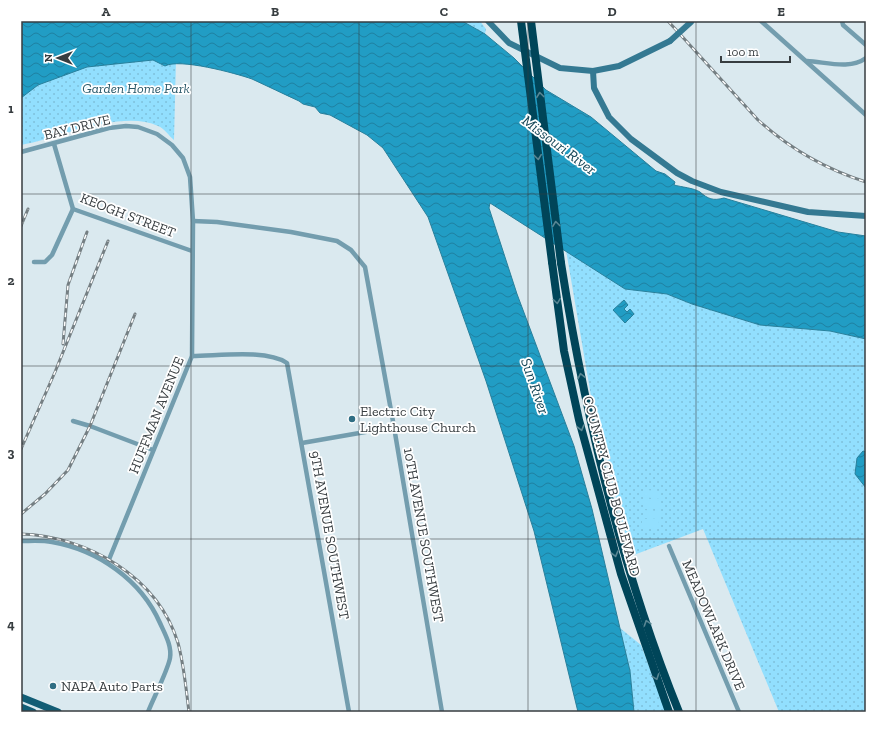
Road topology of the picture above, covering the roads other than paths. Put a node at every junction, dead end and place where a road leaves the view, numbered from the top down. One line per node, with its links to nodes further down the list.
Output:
1 (488, 21): 10 (street)
2 (521, 21): 34 (highway, COUNTRY CLUB BOULEVARD, one-way to 34, bridge)
3 (531, 21): 35 (highway, COUNTRY CLUB BOULEVARD, one-way to 3, bridge)
4 (761, 21): 9 (street)
5 (842, 21): 7 (street)
6 (691, 22): 10 (street, bridge)
7 (866, 45)
8 (866, 58): 9 (street)
9 (807, 61): 11 (street)
10 (593, 71): 15 (street)
11 (866, 115)
12 (54, 144): 13 (street, BAY DRIVE); 14 (street, KEOGH STREET); 16 (street, BAY DRIVE)
13 (21, 152)
14 (72, 208): 17 (street, KEOGH STREET); 18 (street)
15 (866, 216)
16 (193, 221): 17 (street, HUFFMAN AVENUE); 21 (street, 10TH AVENUE SOUTHWEST)
17 (192, 251): 19 (street, HUFFMAN AVENUE)
18 (34, 262)
19 (192, 356): 22 (street, 9TH AVENUE SOUTHWEST); 23 (street, HUFFMAN AVENUE)
20 (73, 421): 23 (street)
21 (394, 427): 22 (street); 33 (street, 10TH AVENUE SOUTHWEST)
22 (302, 443): 32 (street, 9TH AVENUE SOUTHWEST)
23 (153, 450): 26 (street, HUFFMAN AVENUE)
24 (21, 541): 26 (street)
25 (669, 546): 36 (street, MEADOWLARK DRIVE)
26 (108, 562): 31 (street)
27 (21, 697): 30 (main road)
28 (21, 707): 29 (main road)
29 (33, 712)
30 (58, 712)
31 (148, 712)
32 (350, 712)
33 (442, 712)
34 (668, 712)
35 (679, 712)
36 (739, 712)

